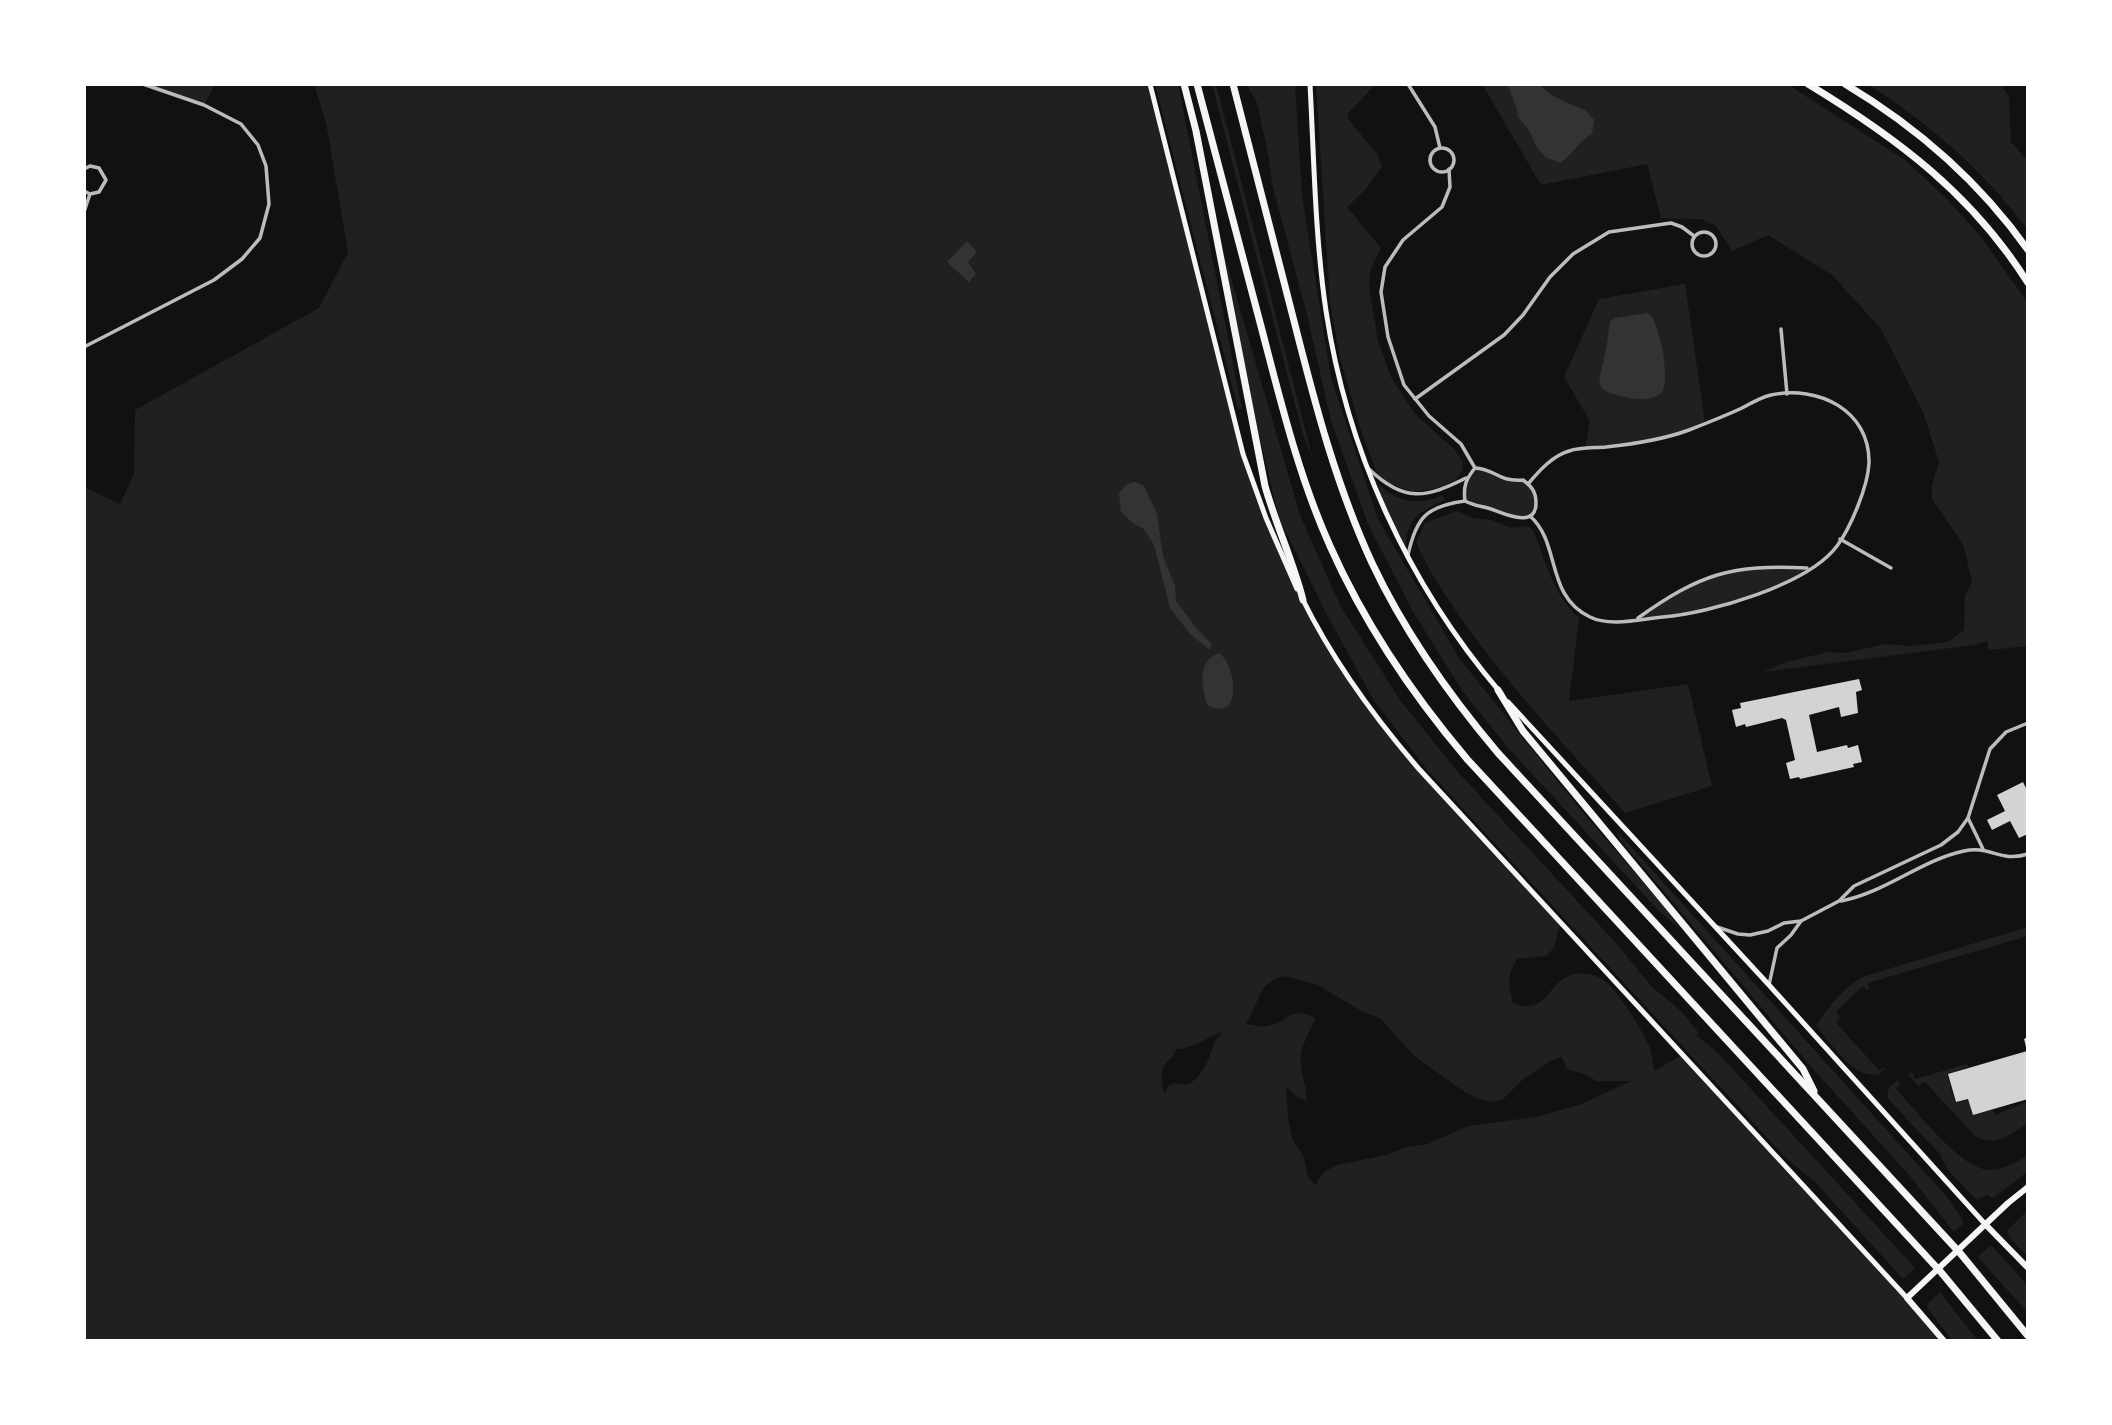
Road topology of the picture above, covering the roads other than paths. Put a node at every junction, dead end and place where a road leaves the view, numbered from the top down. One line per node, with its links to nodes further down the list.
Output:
1 (143, 84): 20 (street)
2 (1150, 84): 33 (main road)
3 (1184, 84): 33 (highway)
4 (1197, 84): 51 (highway)
5 (1233, 84): 44 (highway)
6 (1310, 84): 23 (main road)
7 (1408, 84): 10 (street)
8 (1808, 84): 18 (highway)
9 (1845, 84): 17 (highway)
10 (1440, 148): 12 (street); 12 (street)
11 (84, 169): 14 (street)
12 (1449, 169): 22 (street)
13 (84, 191): 14 (street)
14 (90, 194): 15 (street)
15 (84, 212)
16 (1694, 236): 16 (street); 22 (street)
17 (2028, 250)
18 (2028, 283)
19 (1781, 329): 21 (street)
20 (85, 345)
21 (1787, 394): 26 (street); 29 (street)
22 (1415, 399): 24 (street)
23 (1367, 467): 25 (street); 30 (main road)
24 (1475, 468): 25 (street); 26 (street)
25 (1468, 477): 27 (street)
26 (1528, 484): 28 (street)
27 (1465, 501): 28 (street); 30 (street)
28 (1530, 516): 34 (street)
29 (1840, 539): 31 (street); 32 (street)
30 (1408, 557): 35 (main road)
31 (1892, 568)
32 (1809, 569): 34 (street); 34 (street)
33 (1303, 600): 48 (main road)
34 (1636, 620)
35 (1498, 690): 42 (main road); 44 (highway)
36 (2028, 723): 37 (street)
37 (1968, 818): 38 (street); 40 (street)
38 (1983, 849): 39 (street); 40 (street)
39 (2028, 855)
40 (1839, 901): 41 (street)
41 (1801, 921): 42 (street); 43 (street)
42 (1716, 927): 43 (main road)
43 (1769, 985): 46 (main road)
44 (1817, 1098): 49 (highway)
45 (2028, 1187): 46 (main road)
46 (1985, 1224): 47 (main road); 48 (main road)
47 (2028, 1268)
48 (1907, 1298): 50 (main road)
49 (2028, 1336)
50 (1944, 1341)
51 (1998, 1341)

